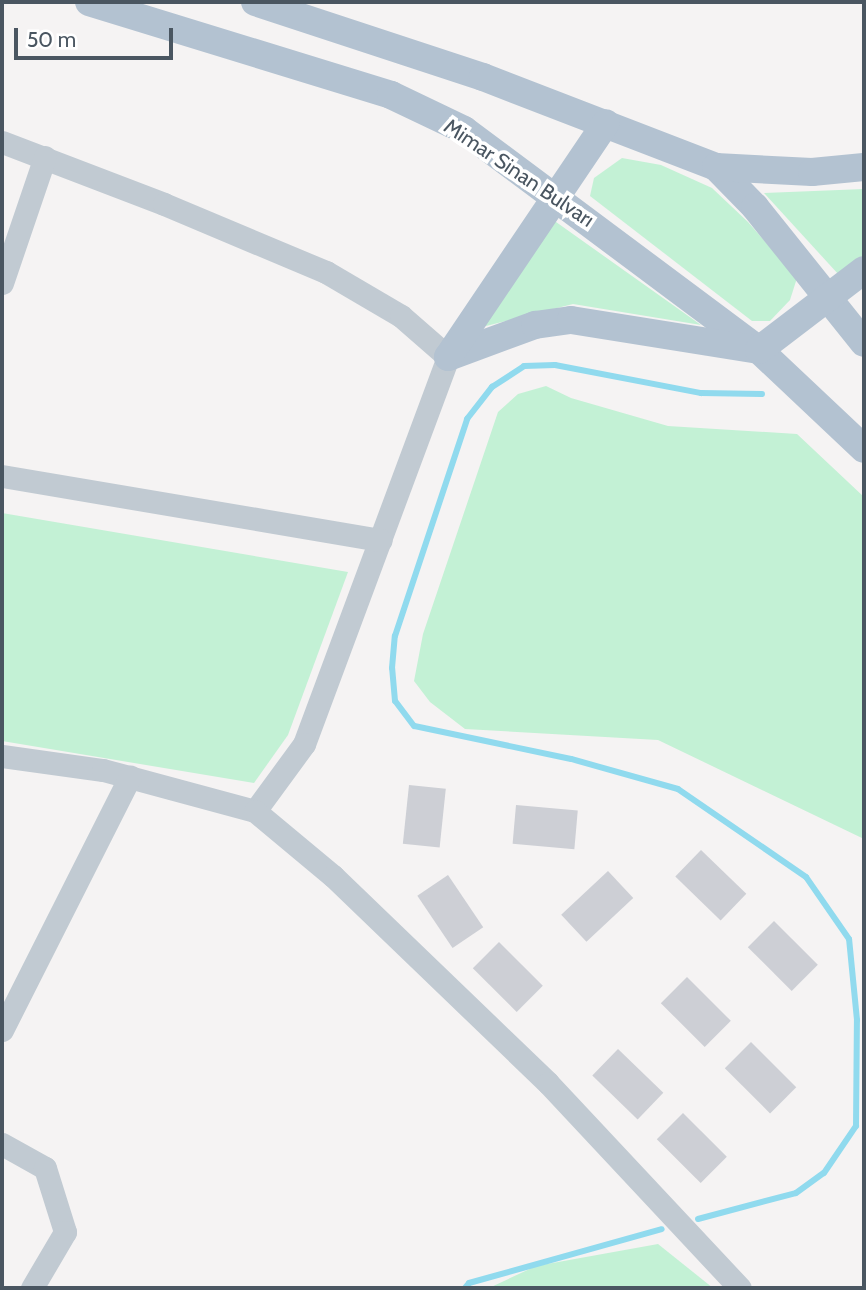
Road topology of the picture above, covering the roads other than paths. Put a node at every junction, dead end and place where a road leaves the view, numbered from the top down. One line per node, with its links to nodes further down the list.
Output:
1 (89, 2): 8 (main road, Mimar Sinan Bulvarı)
2 (255, 2): 3 (main road)
3 (606, 123): 6 (main road); 8 (main road)
4 (2, 142): 5 (street)
5 (45, 157): 10 (street); 14 (street)
6 (716, 167): 7 (main road); 11 (main road)
7 (864, 167)
8 (556, 195): 13 (main road, Mimar Sinan Bulvarı); 14 (main road)
9 (864, 270): 11 (main road)
10 (2, 279)
11 (827, 298): 12 (main road); 13 (main road)
12 (864, 344)
13 (760, 350): 14 (main road); 15 (main road, Mimar Sinan Bulvarı)
14 (448, 357): 17 (street)
15 (864, 449)
16 (2, 476): 17 (street)
17 (381, 540): 20 (street)
18 (2, 756): 19 (street)
19 (130, 777): 20 (street); 21 (street)
20 (255, 811): 24 (street)
21 (2, 1030)
22 (2, 1144): 23 (street)
23 (32, 1288)
24 (740, 1288)

